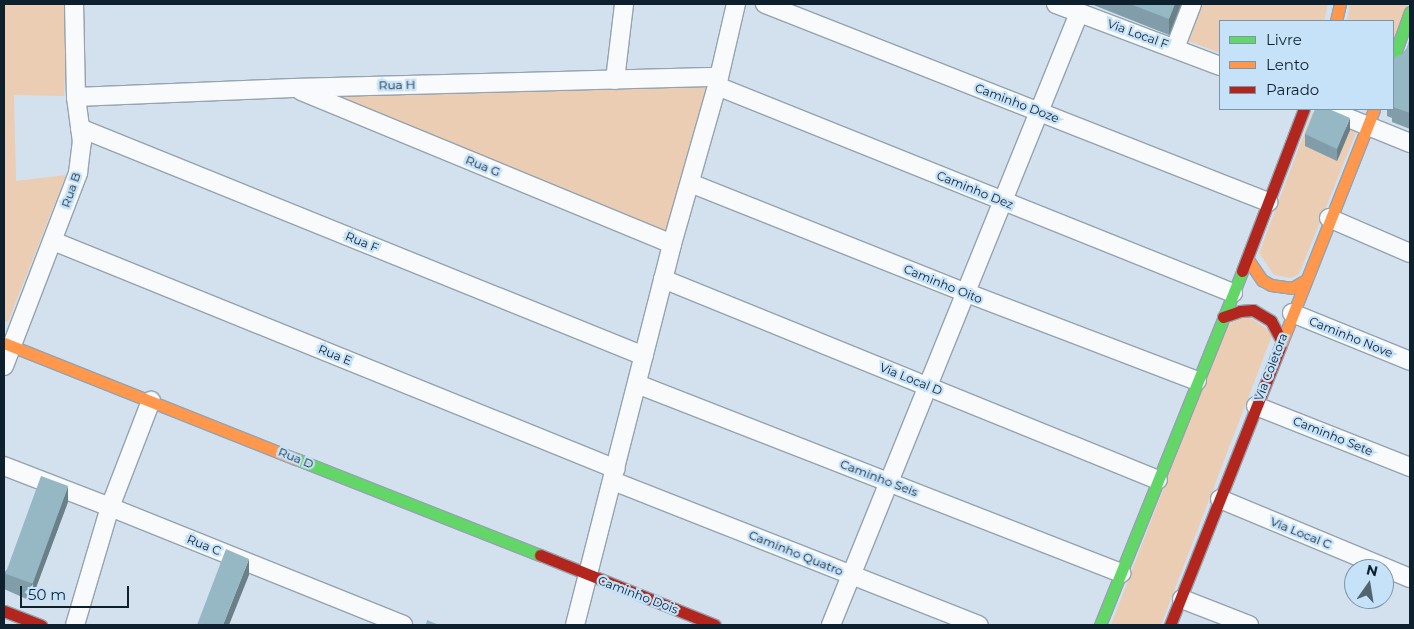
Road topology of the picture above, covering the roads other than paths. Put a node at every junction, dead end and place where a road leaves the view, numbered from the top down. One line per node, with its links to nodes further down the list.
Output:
1 (74, 4): 17 (street, Rua B)
2 (624, 4): 14 (street)
3 (736, 4): 15 (street)
4 (765, 4): 21 (street, Caminho Doze)
5 (1056, 4): 9 (street, Via Local F)
6 (1192, 4): 11 (street)
7 (1340, 4): 10 (street)
8 (1410, 12): 12 (street)
9 (1079, 13): 11 (street, Via Local F); 21 (street)
10 (1336, 20)
11 (1175, 48): 13 (street, Via Local F)
12 (1394, 56)
13 (1219, 66)
14 (615, 80): 15 (street, Rua H); 16 (street, Rua H)
15 (718, 82): 25 (street); 26 (street, Caminho Dez)
16 (293, 88): 17 (street, Rua H); 30 (street, Rua G)
17 (76, 97): 23 (street, Rua B)
18 (1304, 110): 27 (street)
19 (1328, 110): 22 (street)
20 (1374, 110): 22 (street, Via Coletora)
21 (1039, 112): 26 (street); 27 (street, Caminho Doze)
22 (1367, 126): 24 (street); 28 (street, Via Coletora)
23 (80, 128): 29 (street, Rua B); 41 (street, Rua F)
24 (1410, 144)
25 (690, 183): 30 (street); 35 (street, Caminho Oito)
26 (1003, 202): 35 (street); 36 (street, Caminho Dez)
27 (1268, 202): 32 (street)
28 (1329, 218): 31 (street); 34 (street, Via Coletora)
29 (53, 241): 40 (street, Rua B); 51 (street, Rua E)
30 (672, 244): 33 (street)
31 (1410, 253)
32 (1247, 258): 34 (street); 36 (street)
33 (663, 279): 41 (street); 46 (street, Via Local D)
34 (1304, 281): 37 (street, Via Coletora)
35 (967, 293): 44 (street, Caminho Oito); 46 (street)
36 (1233, 294): 38 (street)
37 (1292, 313): 39 (street, Via Coletora); 42 (street, Caminho Nove)
38 (1223, 317): 39 (street); 44 (street)
39 (1281, 340): 48 (street, Via Coletora)
40 (8, 344): 43 (street, Rua B); 47 (street, Rua D)
41 (644, 356): 45 (street)
42 (1410, 361)
43 (4, 366)
44 (1197, 381): 52 (street)
45 (637, 384): 51 (street); 53 (street, Caminho Seis)
46 (928, 386): 52 (street, Via Local D); 53 (street)
47 (151, 401): 55 (street); 57 (street, Rua D)
48 (1256, 406): 50 (street, Caminho Sete); 54 (street, Via Coletora)
49 (4, 466): 55 (street, Rua C)
50 (1410, 467)
51 (615, 475): 57 (street); 58 (street, Caminho Quatro)
52 (1158, 480): 56 (street)
53 (890, 482): 56 (street, Caminho Seis); 58 (street)
54 (1220, 499): 59 (street, Via Local C); 60 (street, Via Coletora)
55 (110, 507): 63 (street); 64 (street, Rua C)
56 (1121, 573): 69 (street)
57 (589, 575): 65 (street); 66 (street, Caminho Dois)
58 (853, 576): 67 (street); 68 (street, Caminho Quatro)
59 (1410, 578)
60 (1182, 599): 70 (street, Via Coletora); 71 (street)
61 (4, 611): 62 (street)
62 (41, 625)
63 (75, 625)
64 (403, 625)
65 (575, 625)
66 (715, 625)
67 (831, 625)
68 (979, 625)
69 (1100, 625)
70 (1170, 625)
71 (1249, 625)

